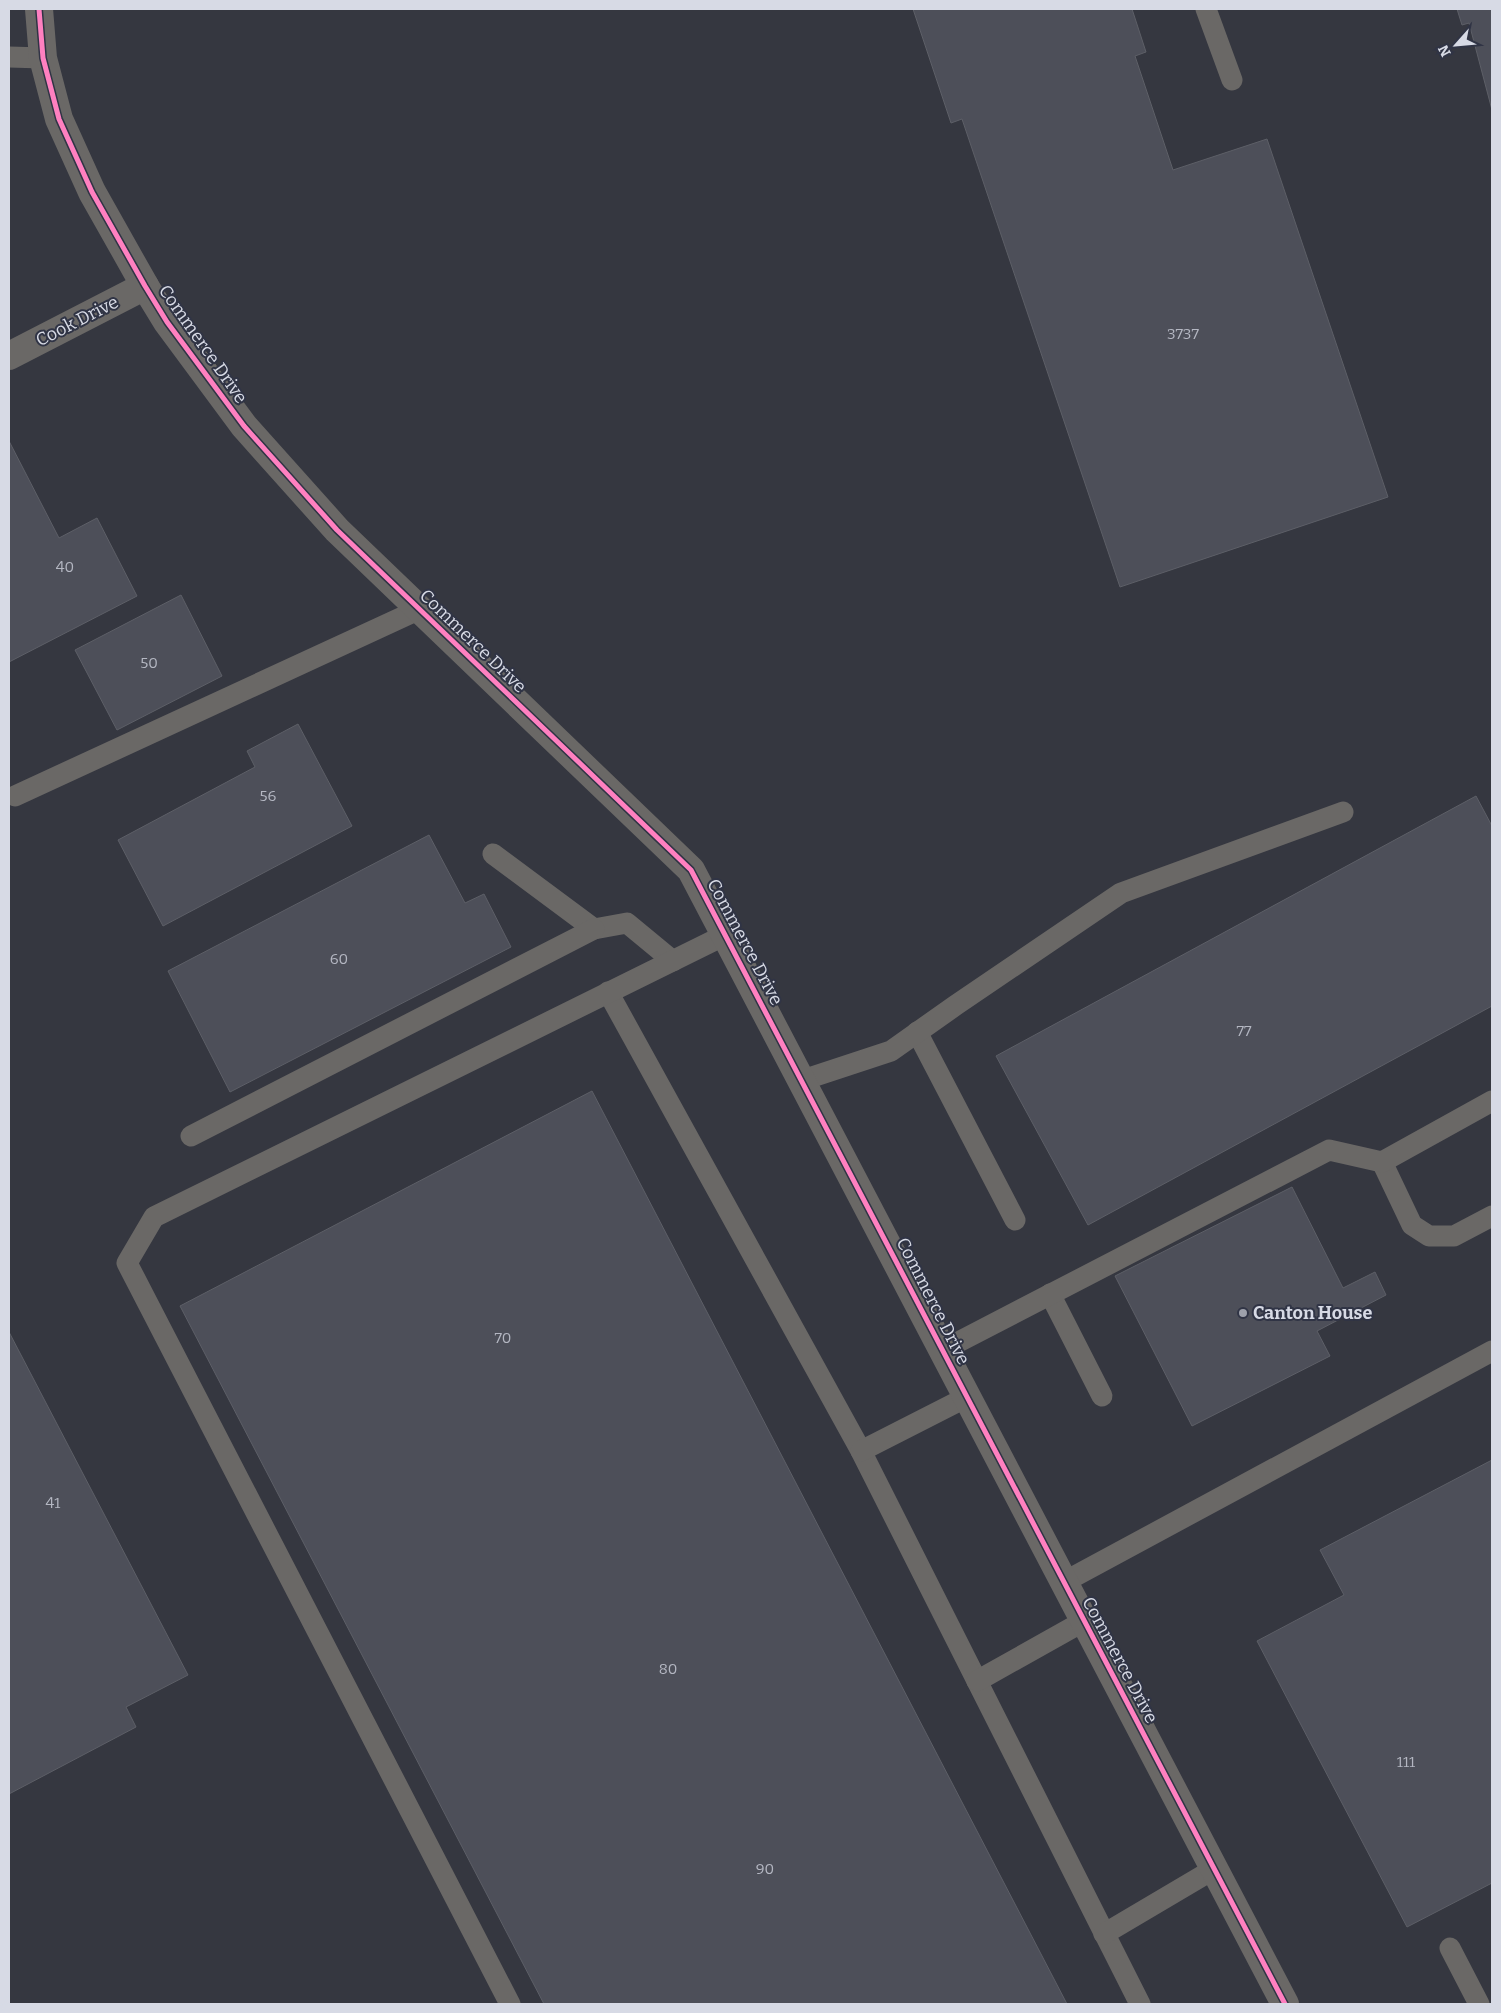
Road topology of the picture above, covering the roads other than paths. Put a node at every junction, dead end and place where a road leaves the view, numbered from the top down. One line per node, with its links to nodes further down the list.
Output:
1 (39, 9): 4 (street, Commerce Drive)
2 (1206, 9): 5 (lane)
3 (9, 58): 4 (lane)
4 (43, 58): 6 (street, Commerce Drive)
5 (1232, 80)
6 (145, 286): 7 (street, Cook Drive); 8 (street, Commerce Drive)
7 (9, 356)
8 (420, 609): 9 (lane); 13 (street, Commerce Drive)
9 (16, 796)
10 (1343, 812): 16 (lane)
11 (493, 854): 12 (lane)
12 (594, 929): 14 (lane); 19 (lane)
13 (725, 935): 14 (lane); 17 (street, Commerce Drive)
14 (673, 961): 15 (lane)
15 (608, 992): 28 (lane); 35 (lane)
16 (917, 1032): 17 (lane); 22 (lane)
17 (803, 1080): 24 (street, Commerce Drive)
18 (1492, 1102): 20 (lane)
19 (191, 1136)
20 (1382, 1162): 21 (lane); 23 (lane)
21 (1492, 1216)
22 (1014, 1220)
23 (1050, 1294): 24 (lane); 26 (lane)
24 (943, 1350): 27 (street, Commerce Drive)
25 (1492, 1351): 29 (lane)
26 (1102, 1396)
27 (967, 1397): 28 (lane); 29 (street, Commerce Drive)
28 (861, 1451): 31 (lane)
29 (1064, 1582): 30 (street, Commerce Drive)
30 (1084, 1621): 31 (lane); 32 (street, Commerce Drive)
31 (977, 1681): 33 (lane)
32 (1214, 1869): 33 (lane); 37 (street, Commerce Drive)
33 (1104, 1934): 36 (lane)
34 (1450, 1948): 38 (lane)
35 (510, 2004)
36 (1140, 2004)
37 (1285, 2004)
38 (1479, 2004)

